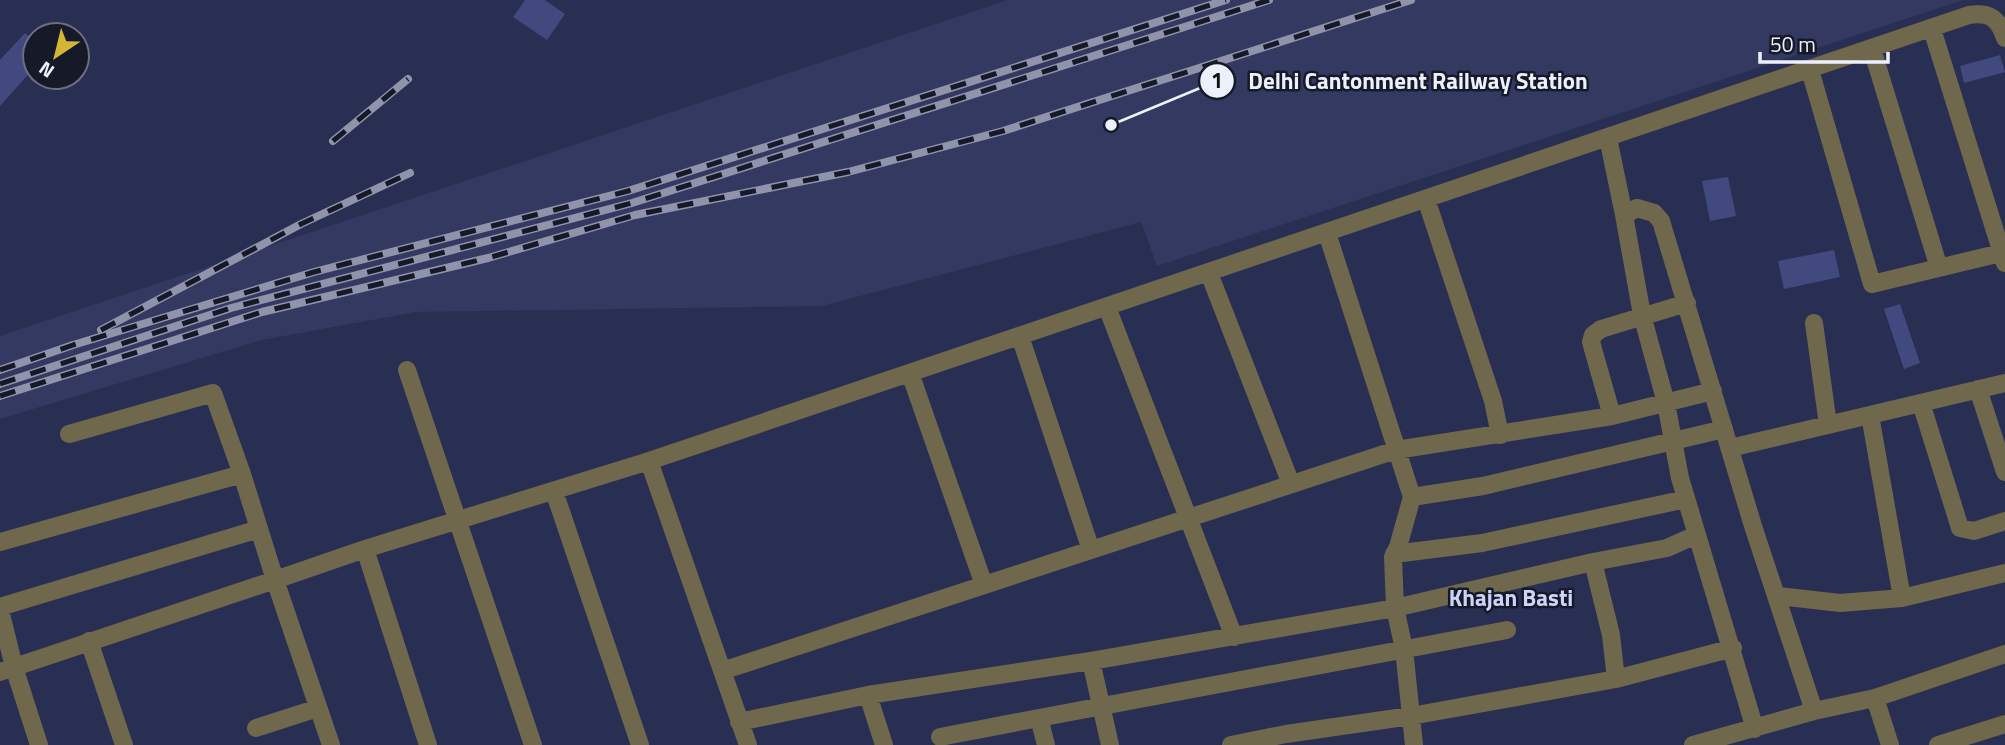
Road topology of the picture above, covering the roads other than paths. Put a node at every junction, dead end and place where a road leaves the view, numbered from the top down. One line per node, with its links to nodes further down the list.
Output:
1 (1932, 29): 2 (street); 3 (street); 9 (street)
2 (2005, 38)
3 (1872, 49): 4 (street); 10 (street)
4 (1810, 70): 5 (street); 10 (street)
5 (1608, 138): 6 (street); 7 (street)
6 (1426, 200): 8 (street); 29 (street)
7 (1624, 215): 12 (street); 14 (street)
8 (1326, 233): 11 (street); 32 (street)
9 (2004, 256): 10 (street)
10 (1939, 268)
11 (1209, 272): 13 (street); 36 (street)
12 (1687, 303): 14 (street); 21 (street)
13 (1107, 307): 16 (street); 40 (street)
14 (1642, 315): 23 (street); 25 (street)
15 (1814, 323): 26 (street)
16 (1020, 336): 18 (street); 47 (street)
17 (407, 370): 41 (street)
18 (910, 373): 33 (street); 52 (street)
19 (2005, 383): 20 (street)
20 (1978, 389): 22 (street); 34 (street)
21 (1713, 391): 23 (street); 27 (street)
22 (1921, 402): 24 (street); 42 (street)
23 (1666, 403): 25 (street); 30 (street)
24 (1870, 415): 26 (street); 54 (street)
25 (1612, 416): 29 (street)
26 (1828, 425): 31 (street)
27 (1724, 429): 30 (street); 31 (street)
28 (69, 434): 35 (street)
29 (1500, 435): 32 (street)
30 (1673, 441): 38 (street); 39 (street)
31 (1730, 448): 53 (street)
32 (1396, 450): 36 (street); 38 (street)
33 (649, 461): 37 (street); 65 (street)
34 (2005, 472)
35 (242, 474): 43 (street); 45 (street)
36 (1291, 484): 40 (street)
37 (554, 491): 41 (street); 84 (street)
38 (1412, 497): 48 (street)
39 (1686, 499): 44 (street); 48 (street)
40 (1187, 518): 47 (street); 58 (street)
41 (458, 520): 46 (street); 83 (street)
42 (2005, 521)
43 (259, 529): 51 (street); 56 (street)
44 (1696, 536): 49 (street); 60 (street)
45 (0, 542)
46 (365, 549): 51 (street); 82 (street)
47 (1091, 550): 52 (street)
48 (1394, 554): 55 (street)
49 (1593, 562): 55 (street); 66 (street)
50 (2005, 573): 54 (street)
51 (275, 580): 59 (street); 70 (street)
52 (984, 585): 65 (street)
53 (1778, 596): 54 (street); 71 (street)
54 (1902, 598)
55 (1395, 608): 58 (street); 61 (street)
56 (0, 609): 64 (street)
57 (1507, 630): 61 (street)
58 (1234, 637): 63 (street)
59 (89, 641): 64 (street); 80 (street)
60 (1733, 648): 66 (street); 77 (street)
61 (1404, 649): 69 (street); 72 (street)
62 (2005, 654): 68 (street)
63 (1091, 661): 67 (street); 69 (street)
64 (7, 669): 79 (street)
65 (722, 671): 74 (street)
66 (1616, 679): 72 (street)
67 (868, 695): 74 (street); 86 (street)
68 (1875, 698): 71 (street); 92 (street)
69 (1102, 705): 73 (street); 88 (street)
70 (318, 708): 76 (street); 81 (street)
71 (1814, 711): 77 (street)
72 (1411, 716): 89 (street); 90 (street)
73 (1039, 718): 78 (street); 87 (street)
74 (739, 722): 85 (street)
75 (2005, 724): 93 (street)
76 (256, 728)
77 (1755, 729): 91 (street)
78 (940, 737)
79 (38, 745)
80 (124, 745)
81 (331, 745)
82 (428, 745)
83 (533, 745)
84 (640, 745)
85 (748, 745)
86 (884, 745)
87 (1046, 745)
88 (1110, 745)
89 (1231, 745)
90 (1414, 745)
91 (1693, 745)
92 (1891, 745)
93 (1938, 745)

